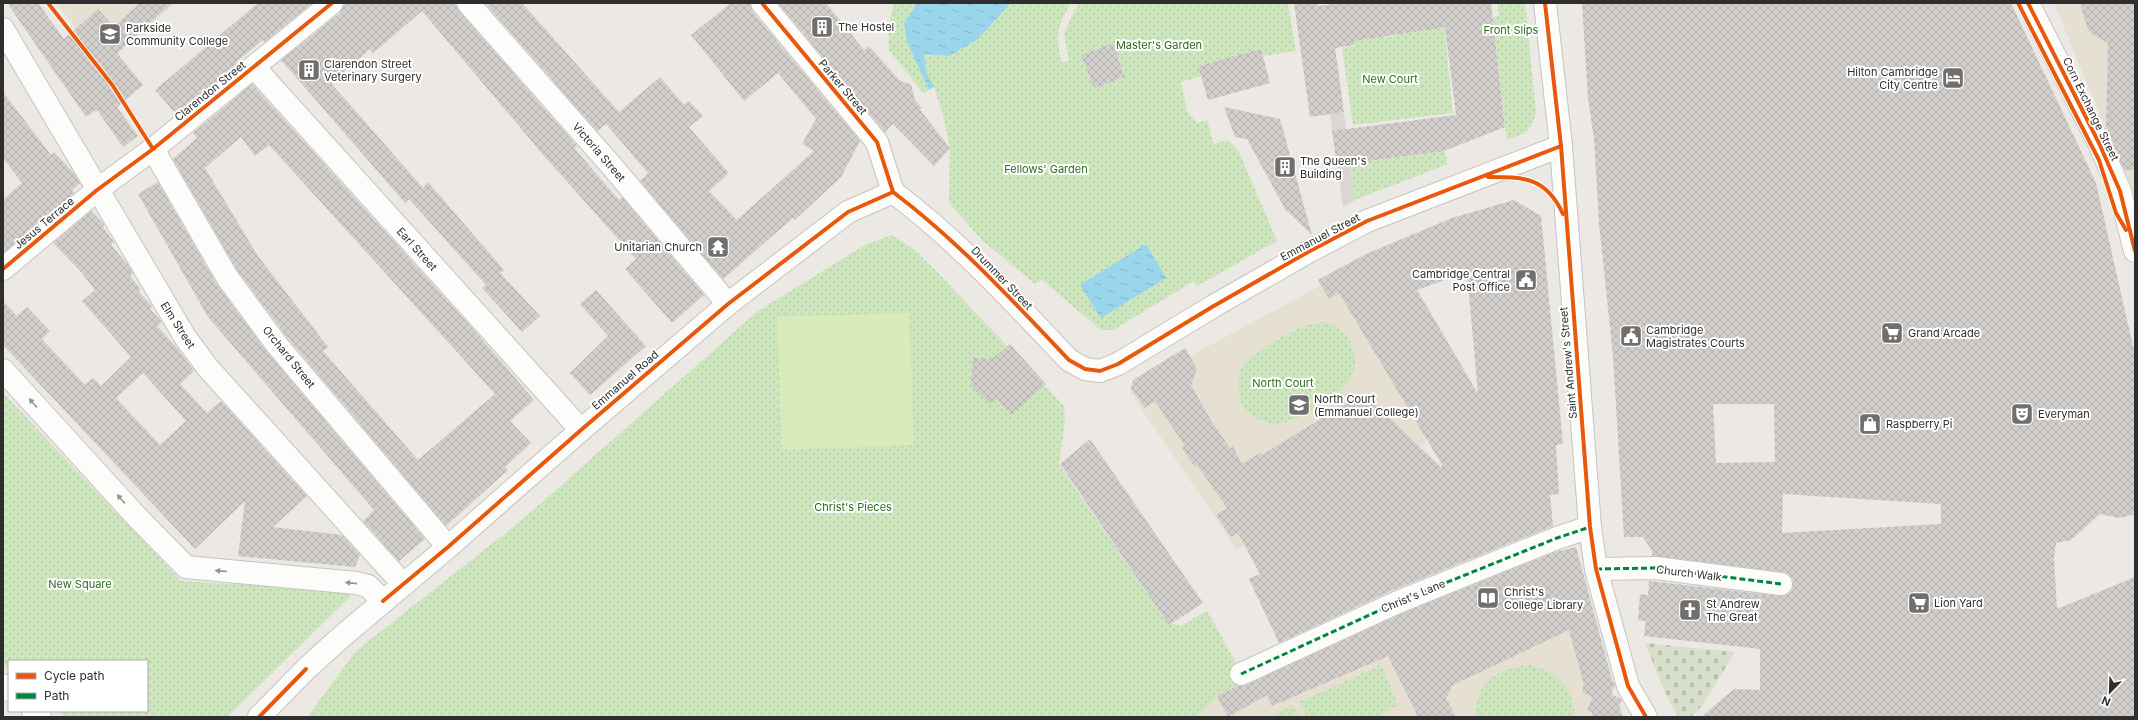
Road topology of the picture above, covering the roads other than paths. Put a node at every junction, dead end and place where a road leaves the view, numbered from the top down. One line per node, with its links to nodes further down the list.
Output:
1 (332, 3): 7 (street, Clarendon Street)
2 (468, 3): 14 (street, Victoria Street)
3 (762, 3): 11 (street, Parker Street)
4 (1545, 3): 8 (street, Saint Andrew's Street)
5 (2028, 3): 12 (street, Corn Exchange Street)
6 (3, 29): 10 (street, Elm Street)
7 (254, 67): 9 (street, Clarendon Street); 17 (street, Earl Street)
8 (1561, 146): 16 (street, Emmanuel Street); 18 (street, Saint Andrew's Street)
9 (154, 149): 10 (street, Clarendon Street); 19 (street, Orchard Street)
10 (97, 190): 13 (street, Jesus Terrace); 21 (street, Elm Street)
11 (893, 192): 14 (street, Emmanuel Road); 16 (street, Drummer Street)
12 (2135, 250)
13 (3, 269)
14 (728, 304): 17 (street, Emmanuel Road)
15 (3, 370): 23 (street, one-way to 15)
16 (1100, 371)
17 (581, 430): 19 (street, Emmanuel Road)
18 (1590, 527): 20 (street, Saint Andrew's Street); 24 (street, Christ's Lane)
19 (448, 547): 21 (street, Emmanuel Road)
20 (1596, 569): 22 (street, Church Walk); 25 (street, Saint Andrew's Street)
21 (403, 584): 23 (street, Emmanuel Road)
22 (1781, 584)
23 (383, 601): 26 (street, Emmanuel Road)
24 (1241, 674)
25 (1644, 716)
26 (259, 717)

